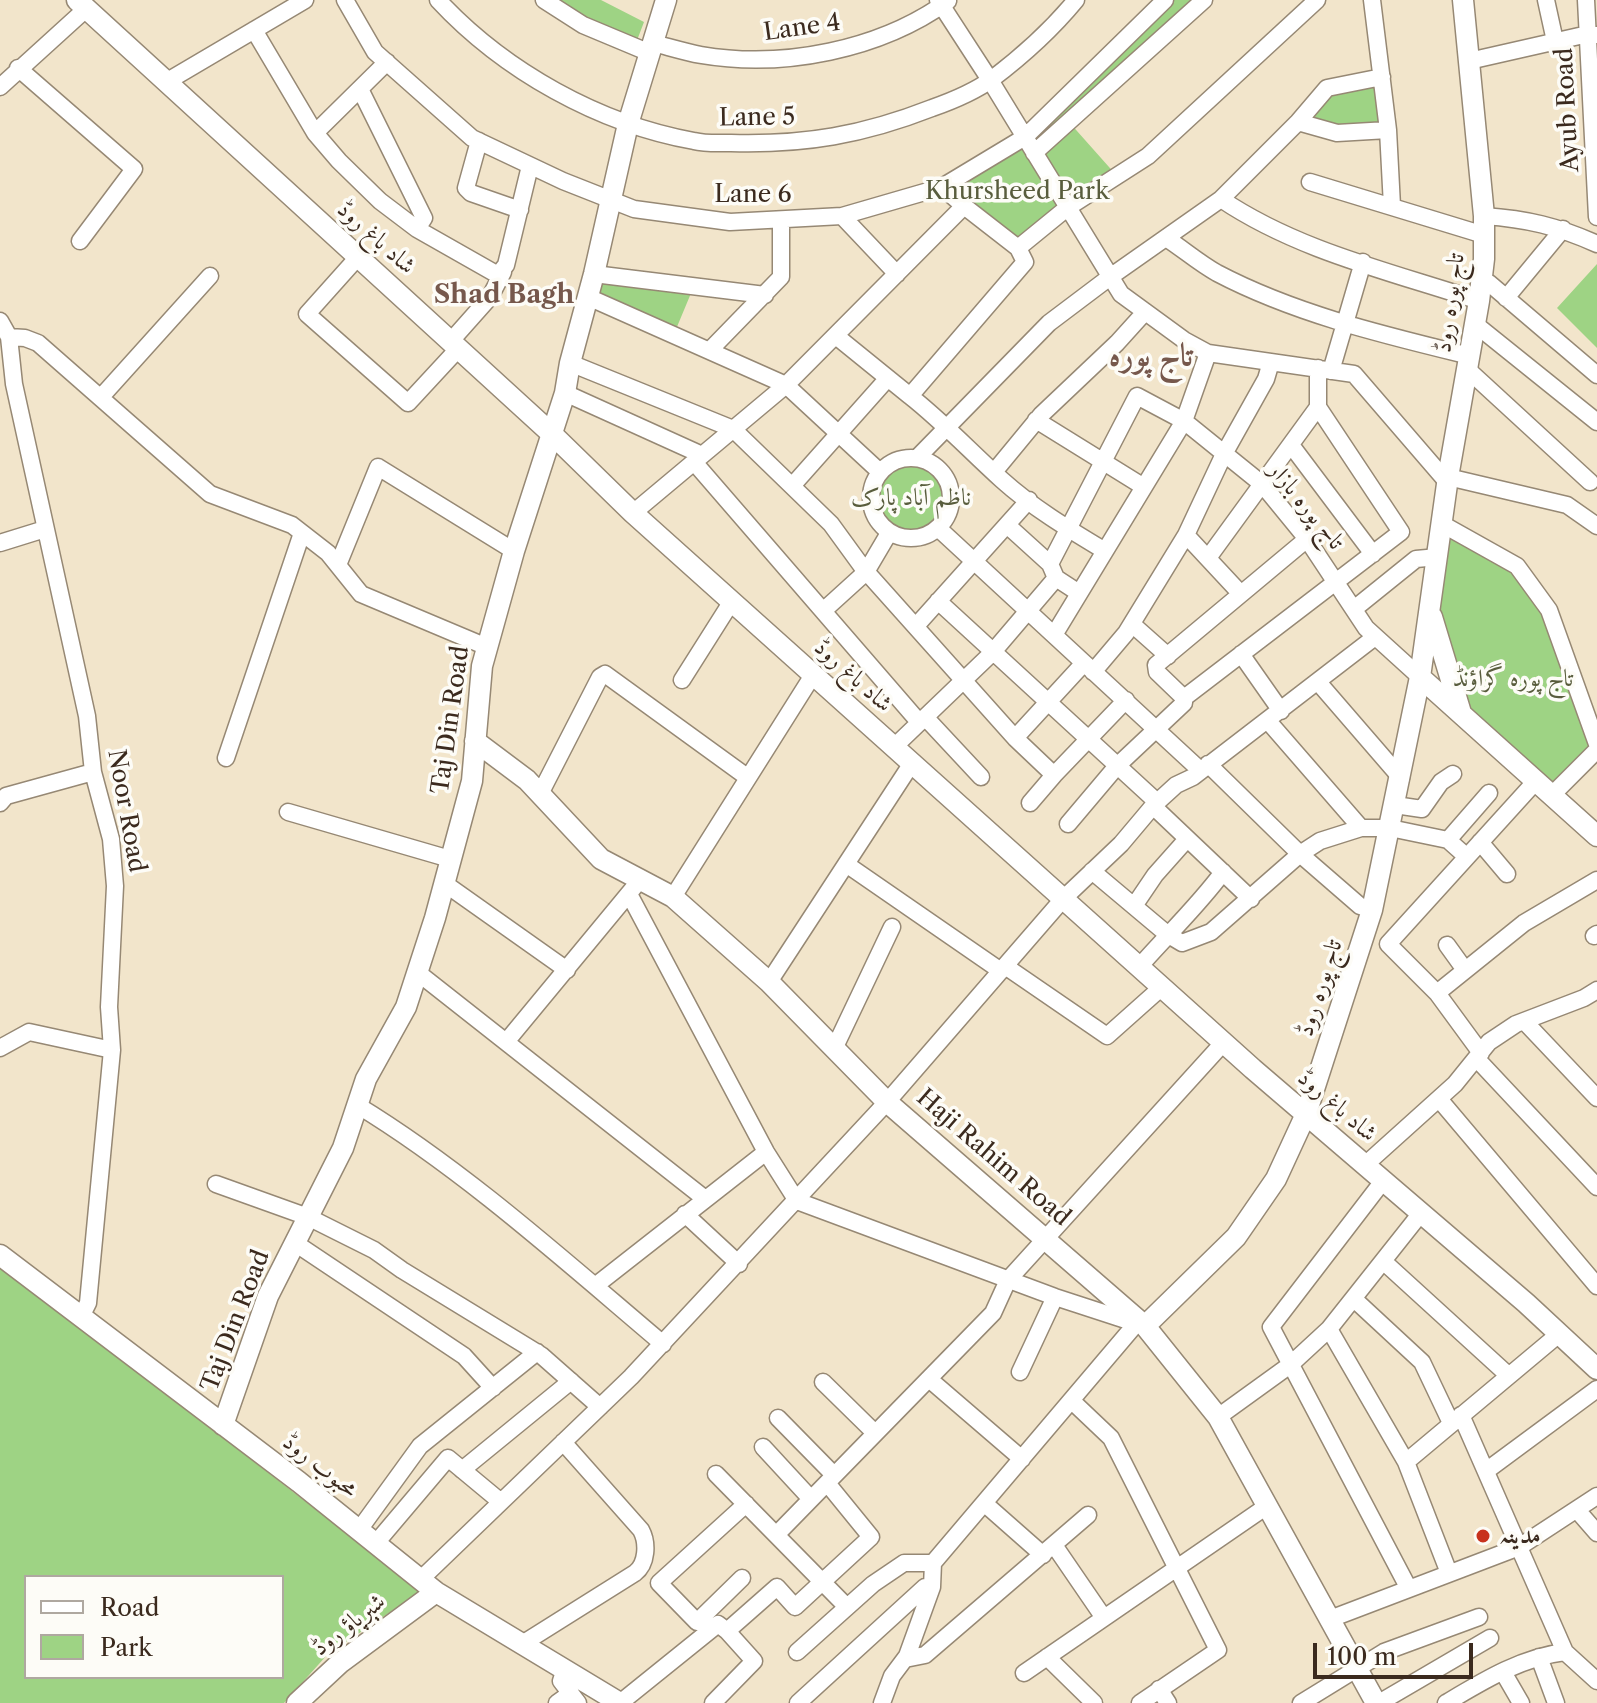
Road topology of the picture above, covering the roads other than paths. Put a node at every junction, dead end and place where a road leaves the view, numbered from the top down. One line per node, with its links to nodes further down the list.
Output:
1 (305, 0): 16 (street)
2 (345, 0): 21 (street, Lane 6)
3 (438, 0): 29 (street, Lane 5)
4 (544, 0): 19 (street, Lane 4)
5 (666, 0): 19 (main road, Taj Din Road)
6 (1076, 0): 24 (street, Lane 5)
7 (1165, 0): 32 (street, Lane 6)
8 (1204, 0): 35 (street)
9 (1317, 0): 43 (street)
10 (1372, 0): 23 (street)
11 (1463, 0): 20 (main road, تاج پورہ روڈ)
12 (1546, 0): 18 (street)
13 (1586, 0): 17 (street, Ayub Road)
14 (943, 2): 19 (street, Lane 4); 24 (street)
15 (88, 3): 22 (street); 25 (main road, شاد باغ روڈ)
16 (254, 30): 25 (street); 31 (street)
17 (1593, 35): 18 (street); 34 (street, Ayub Road)
18 (1555, 41): 20 (street)
19 (651, 48): 29 (main road, Taj Din Road)
20 (1469, 61): 48 (main road, تاج پورہ روڈ)
21 (387, 62): 27 (street); 33 (street, Lane 6)
22 (18, 68): 26 (street); 52 (street)
23 (1382, 77): 28 (street); 30 (street)
24 (990, 80): 29 (street, Lane 5); 32 (street)
25 (166, 82): 55 (main road, شاد باغ روڈ)
26 (0, 87)
27 (360, 89): 31 (street); 49 (street)
28 (1298, 122): 30 (street); 39 (street)
29 (628, 124): 40 (main road, Taj Din Road)
30 (1388, 130): 42 (street)
31 (315, 133): 49 (street)
32 (1025, 137): 35 (street); 38 (street, Lane 6)
33 (479, 141): 36 (street, Lane 6); 44 (street)
34 (1595, 149): 46 (street, Ayub Road)
35 (1034, 153): 43 (street)
36 (530, 166): 40 (street, Lane 6); 44 (street)
37 (1310, 182): 42 (street)
38 (942, 187): 41 (street); 45 (street, Lane 6)
39 (1221, 199): 51 (street); 56 (street)
40 (611, 201): 47 (street, Lane 6); 58 (main road, Taj Din Road)
41 (964, 206): 54 (street); 59 (street)
42 (1392, 206): 48 (street)
43 (1067, 208): 54 (street); 61 (street)
44 (520, 210): 57 (street)
45 (842, 216): 47 (street, Lane 6); 59 (street)
46 (1597, 217)
47 (781, 221): 63 (street)
48 (1484, 225): 50 (street); 62 (main road, تاج پورہ روڈ)
49 (417, 229): 57 (street)
50 (1563, 229): 53 (street); 65 (street)
51 (1166, 238): 61 (street); 68 (street)
52 (80, 241)
53 (1597, 244)
54 (1018, 248): 83 (street)
55 (358, 257): 72 (main road, شاد باغ روڈ); 72 (street)
56 (1363, 262): 62 (street); 68 (street)
57 (503, 272): 72 (street)
58 (594, 274): 63 (street); 64 (main road, Taj Din Road)
59 (897, 274): 70 (street)
60 (210, 276): 84 (street)
61 (1110, 277): 66 (street); 89 (street)
62 (1480, 291): 65 (street); 69 (main road, تاج پورہ روڈ)
63 (765, 295): 73 (street)
64 (588, 297): 73 (street); 77 (main road, Taj Din Road)
65 (1506, 298): 79 (street)
66 (1145, 312): 74 (street); 86 (street)
67 (0, 321): 71 (street, Noor Road)
68 (1345, 322): 76 (street); 78 (street)
69 (1475, 324): 76 (main road, تاج پورہ روڈ); 88 (street)
70 (836, 336): 80 (street); 81 (street)
71 (9, 337): 84 (street); 111 (street, Noor Road)
72 (454, 345): 92 (main road, شاد باغ روڈ)
73 (710, 350): 81 (street)
74 (1208, 353): 75 (street); 87 (street)
75 (1271, 362): 78 (street); 94 (street)
76 (1468, 362): 100 (main road, تاج پورہ روڈ); 101 (street)
77 (570, 363): 82 (main road, Taj Din Road); 90 (street)
78 (1324, 370): 85 (street); 100 (street)
79 (1597, 375)
80 (888, 378): 83 (street); 91 (street)
81 (786, 385): 90 (street); 91 (street)
82 (565, 393): 92 (main road, Taj Din Road); 96 (street)
83 (910, 396): 89 (street)
84 (101, 397): 113 (street)
85 (1318, 407): 93 (street); 120 (street)
86 (1036, 420): 97 (street); 99 (street)
87 (1184, 421): 94 (street, تاج پورہ بازار); 97 (street, تاج پورہ بازار); 104 (street)
88 (1597, 422)
89 (948, 426): 95 (street); 99 (street)
90 (733, 429): 96 (street); 103 (street)
91 (839, 434): 98 (street); 103 (street)
92 (553, 435): 106 (main road, شاد باغ روڈ); 118 (main road, Taj Din Road)
93 (1291, 445): 102 (street); 120 (street)
94 (1224, 454): 102 (street, تاج پورہ بازار); 115 (street)
95 (917, 458): 98 (street); 110 (street)
96 (698, 459): 106 (street); 133 (street)
97 (1103, 462): 104 (street); 112 (street)
98 (880, 472): 114 (street)
99 (994, 472): 105 (street)
100 (1448, 480): 107 (main road, تاج پورہ روڈ); 109 (street)
101 (1590, 482)
102 (1262, 484): 116 (street, تاج پورہ بازار); 122 (street)
103 (792, 486): 126 (street)
104 (1144, 487): 119 (street)
105 (1029, 500): 108 (street); 112 (street)
106 (633, 513): 130 (main road, شاد باغ روڈ)
107 (1442, 524): 121 (main road, تاج پورہ روڈ); 161 (street)
108 (1007, 525): 123 (street); 125 (street)
109 (1597, 526)
110 (938, 528): 114 (street); 123 (street)
111 (45, 529): 117 (street); 166 (street, Noor Road)
112 (1068, 529): 119 (street); 125 (street)
113 (302, 533): 124 (street); 162 (street)
114 (889, 533): 126 (street)
115 (1186, 535): 122 (street); 136 (street)
116 (1307, 539): 127 (street, تاج پورہ بازار); 129 (street)
117 (0, 543)
118 (514, 551): 124 (street); 140 (main road, Taj Din Road)
119 (1105, 551): 128 (street)
120 (1373, 554): 127 (street)
121 (1438, 557): 132 (street); 135 (main road, تاج پورہ روڈ)
122 (1208, 558): 129 (street)
123 (974, 561): 131 (street); 134 (street)
124 (338, 565): 140 (street)
125 (1053, 571): 128 (street); 134 (street)
126 (866, 572): 133 (street); 137 (street)
127 (1336, 582): 132 (street, تاج پورہ بازار); 142 (street)
128 (1079, 593): 138 (street)
129 (1241, 594): 143 (street)
130 (732, 601): 145 (main road, شاد باغ روڈ); 147 (street)
131 (938, 601): 137 (street); 141 (street)
132 (1354, 609): 139 (street, تاج پورہ بازار)
133 (823, 611): 155 (street)
134 (1029, 612): 138 (street); 141 (street)
135 (1431, 612): 146 (main road, تاج پورہ روڈ); 154 (main road, تاج پورہ روڈ)
136 (1132, 624): 143 (street); 144 (street)
137 (916, 626): 148 (street)
138 (1054, 635): 144 (street)
139 (1375, 637): 146 (street, تاج پورہ بازار); 149 (street)
140 (487, 647): 159 (main road, Taj Din Road)
141 (992, 653): 148 (street); 152 (street)
142 (1241, 654): 150 (street); 153 (street)
143 (1168, 656): 150 (street)
144 (1089, 667): 151 (street); 152 (street)
145 (813, 675): 160 (main road, شاد باغ روڈ); 169 (street)
146 (1420, 677): 154 (main road); 171 (main road, تاج پورہ روڈ)
147 (682, 680)
148 (964, 681): 155 (street); 157 (street)
149 (1318, 682): 153 (street); 171 (street)
150 (1184, 698): 156 (street)
151 (1126, 700): 156 (street); 158 (street)
152 (1047, 703): 157 (street); 158 (street)
153 (1274, 716): 165 (street); 181 (street)
154 (1462, 716): 172 (main road)
155 (922, 720): 160 (street); 170 (street)
156 (1157, 729): 164 (street); 165 (street)
157 (1015, 738): 168 (street)
158 (1088, 740): 164 (street); 168 (street)
159 (475, 741): 174 (main road, Haji Rahim Road); 189 (main road, Taj Din Road)
160 (894, 747): 163 (main road, شاد باغ روڈ)
161 (1597, 747): 172 (street)
162 (226, 758)
163 (912, 763): 190 (street); 198 (main road, شاد باغ روڈ)
164 (1117, 766): 177 (street); 180 (street)
165 (1204, 767): 177 (street); 187 (street)
166 (93, 772): 175 (street); 220 (street, Noor Road)
167 (1453, 774): 178 (street)
168 (1054, 775): 176 (street)
169 (747, 777): 174 (street); 197 (street)
170 (981, 777)
171 (1401, 778): 178 (main road, تاج پورہ روڈ)
172 (1543, 789): 183 (main road); 186 (street)
173 (1489, 793): 185 (street)
174 (540, 794): 196 (main road, Haji Rahim Road)
175 (0, 803)
176 (1030, 803)
177 (1155, 804): 184 (street); 191 (street)
178 (1395, 805): 182 (main road, تاج پورہ روڈ)
179 (288, 812): 189 (street)
180 (1068, 824)
181 (1361, 828): 182 (street); 187 (street)
182 (1390, 828): 185 (street); 201 (main road, تاج پورہ روڈ)
183 (1597, 836)
184 (1187, 839): 192 (street); 200 (street)
185 (1448, 840): 188 (street)
186 (1480, 842): 188 (street); 193 (street)
187 (1300, 854): 199 (street); 201 (street)
188 (1467, 857): 204 (street)
189 (450, 859): 195 (main road, Taj Din Road)
190 (846, 864): 207 (street); 211 (street)
191 (1092, 871): 198 (street); 200 (street)
192 (1223, 872): 199 (street); 203 (street)
193 (1507, 874)
194 (1597, 880): 209 (street)
195 (444, 883): 208 (street); 210 (main road, Taj Din Road)
196 (635, 887): 197 (main road, Haji Rahim Road); 208 (street); 227 (street)
197 (673, 897): 211 (main road, Haji Rahim Road)
198 (1063, 899): 206 (main road, شاد باغ روڈ); 207 (street)
199 (1251, 899): 203 (street)
200 (1134, 906): 203 (street)
201 (1370, 918): 204 (street); 226 (main road, تاج پورہ روڈ)
202 (892, 927): 219 (street)
203 (1167, 934): 206 (street)
204 (1388, 944): 214 (street)
205 (1447, 945): 209 (street)
206 (1139, 967): 212 (main road, شاد باغ روڈ)
207 (1003, 969): 212 (street); 224 (street)
208 (567, 970): 216 (street)
209 (1465, 970): 214 (street)
210 (417, 972): 216 (street); 225 (main road, Taj Din Road)
211 (769, 982): 219 (main road, Haji Rahim Road)
212 (1162, 987): 217 (main road, شاد باغ روڈ)
213 (1597, 990): 215 (street)
214 (1437, 993): 221 (street)
215 (1524, 1021): 221 (street); 222 (street)
216 (506, 1042): 232 (street)
217 (1224, 1042): 226 (main road, شاد باغ روڈ); 237 (street)
218 (0, 1048): 220 (street)
219 (834, 1049): 224 (main road, Haji Rahim Road)
220 (112, 1050): 247 (street, Noor Road)
221 (1479, 1056): 223 (street); 231 (street)
222 (1597, 1098)
223 (1439, 1099): 228 (street); 244 (street)
224 (887, 1102): 233 (street); 237 (main road, Haji Rahim Road)
225 (357, 1105): 236 (main road, Taj Din Road); 243 (street)
226 (1306, 1114): 228 (main road, شاد باغ روڈ); 248 (main road, تاج پورہ روڈ)
227 (766, 1152): 232 (street); 233 (street)
228 (1365, 1165): 229 (main road, شاد باغ روڈ)
229 (1383, 1181): 234 (main road, شاد باغ روڈ); 253 (street)
230 (216, 1184): 236 (street)
231 (1597, 1187)
232 (704, 1198): 235 (street)
233 (797, 1201): 241 (street); 242 (street)
234 (1421, 1213): 240 (street); 250 (main road, شاد باغ روڈ)
235 (685, 1214): 241 (street); 243 (street)
236 (308, 1217): 238 (main road, Taj Din Road); 252 (street)
237 (1047, 1238): 242 (street); 248 (main road, Haji Rahim Road)
238 (295, 1243): 260 (street); 267 (main road, Taj Din Road)
239 (0, 1255): 247 (main road, محبوب روڈ)
240 (1383, 1261): 246 (street); 256 (street)
241 (739, 1264): 251 (street)
242 (1008, 1280): 245 (street); 257 (street)
243 (595, 1286): 251 (street)
244 (1597, 1286)
245 (1055, 1297): 248 (street); 255 (street)
246 (1354, 1299): 249 (street); 266 (street)
247 (81, 1317): 267 (main road, محبوب روڈ)
248 (1140, 1326): 262 (street); 264 (main road, Haji Rahim Road)
249 (1329, 1329): 253 (street); 272 (street)
250 (1559, 1334): 254 (main road, شاد باغ روڈ); 256 (street)
251 (663, 1344): 263 (street)
252 (537, 1352): 258 (street); 260 (street)
253 (1290, 1365): 264 (street); 298 (street)
254 (1597, 1369)
255 (1020, 1372)
256 (1508, 1375): 266 (street)
257 (929, 1379): 268 (street); 271 (street)
258 (571, 1381): 263 (street); 273 (street)
259 (823, 1382): 268 (street)
260 (493, 1388): 285 (street)
261 (1597, 1389): 274 (street)
262 (1072, 1401): 271 (street); 292 (street)
263 (600, 1407): 269 (street)
264 (1218, 1417): 282 (main road, Haji Rahim Road)
265 (778, 1418): 276 (street)
266 (1456, 1419): 272 (street); 274 (street)
267 (223, 1425): 285 (main road, محبوب روڈ)
268 (875, 1433): 276 (street)
269 (563, 1442): 279 (street); 305 (street)
270 (763, 1447): 278 (street)
271 (1022, 1459): 280 (street)
272 (1406, 1462): 293 (street)
273 (462, 1470): 279 (street); 288 (street)
274 (1486, 1471): 289 (street)
275 (716, 1474): 281 (street)
276 (830, 1479): 278 (street); 295 (street)
277 (1597, 1496): 283 (street)
278 (811, 1499): 287 (street)
279 (501, 1502): 296 (street)
280 (984, 1503): 290 (street); 291 (street)
281 (746, 1504): 287 (street); 294 (street)
282 (1267, 1506): 292 (street); 302 (main road, Haji Rahim Road)
283 (1577, 1510): 286 (street); 289 (street)
284 (1088, 1515): 290 (street)
285 (359, 1530): 288 (main road, محبوب روڈ)
286 (1597, 1533)
287 (777, 1534): 295 (street)
288 (376, 1543): 296 (main road, محبوب روڈ)
289 (1519, 1547): 293 (street); 307 (street)
290 (1048, 1550): 301 (street); 310 (street)
291 (933, 1563): 297 (street); 299 (street)
292 (1176, 1568): 301 (street); 316 (street)
293 (1449, 1573): 298 (street)
294 (742, 1578)
295 (821, 1581): 299 (street); 303 (street)
296 (428, 1585): 305 (main road, محبوب روڈ); 319 (main road, شېرپاؤ روڈ)
297 (932, 1587): 310 (street); 322 (street)
298 (1409, 1589): 302 (street)
299 (847, 1607): 306 (street)
300 (1479, 1617): 312 (street)
301 (1104, 1618): 308 (street)
302 (1330, 1619): 312 (main road, Haji Rahim Road)
303 (727, 1631): 320 (street); 321 (street)
304 (1490, 1638): 326 (street)
305 (522, 1644): 311 (main road, محبوب روڈ)
306 (797, 1652)
307 (1565, 1652): 309 (street); 315 (street)
308 (1047, 1657): 314 (street); 318 (street)
309 (1539, 1657): 313 (street); 329 (street)
310 (905, 1659): 323 (street)
311 (565, 1669): 317 (street); 320 (main road, محبوب روڈ)
312 (1358, 1669): 325 (street); 326 (main road, Haji Rahim Road)
313 (1503, 1672): 327 (street); 328 (street)
314 (1024, 1673)
315 (1597, 1681)
316 (1163, 1696): 324 (street)
317 (569, 1700)
318 (1092, 1702)
319 (297, 1703)
320 (620, 1703)
321 (713, 1703)
322 (798, 1703)
323 (882, 1703)
324 (1140, 1703)
325 (1301, 1703)
326 (1377, 1703)
327 (1446, 1703)
328 (1521, 1703)
329 (1556, 1703)

